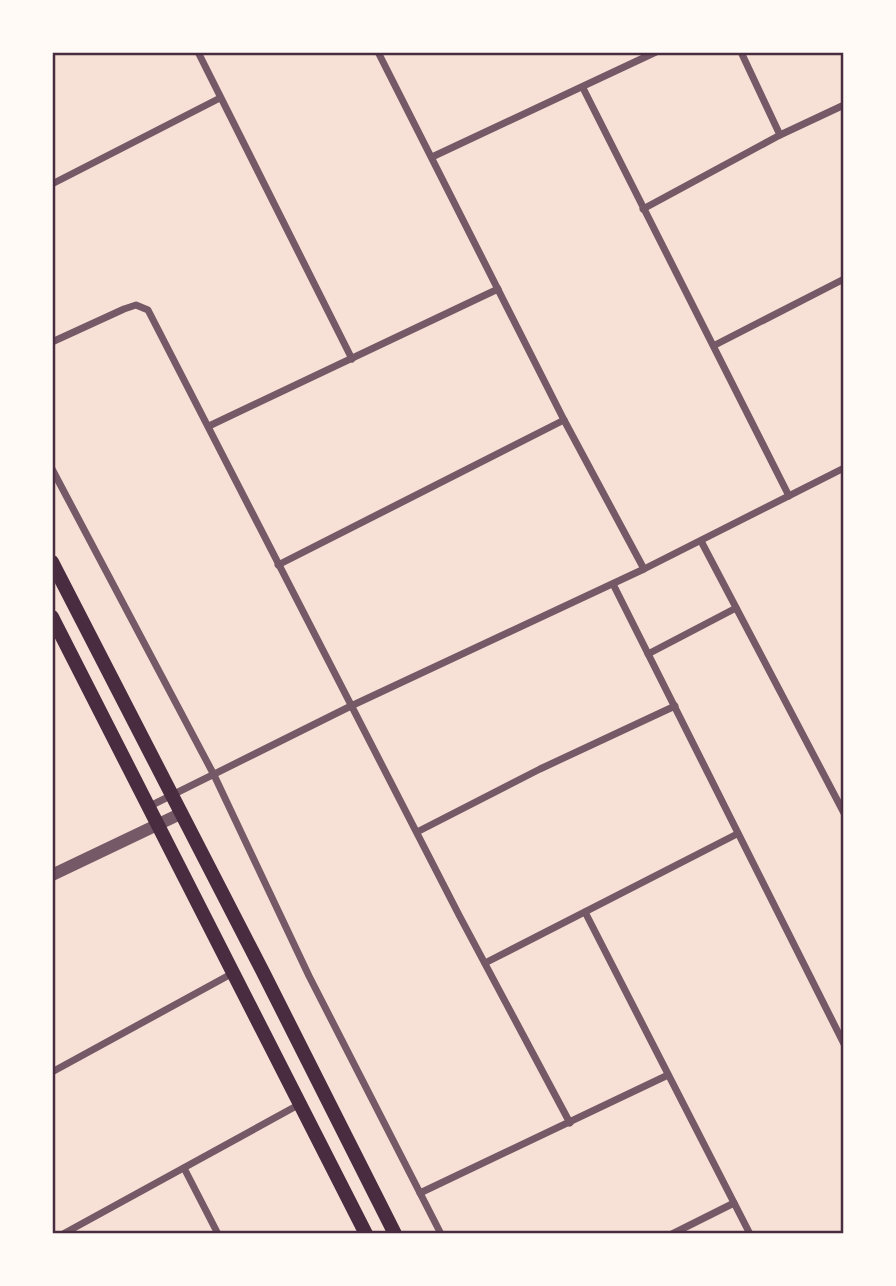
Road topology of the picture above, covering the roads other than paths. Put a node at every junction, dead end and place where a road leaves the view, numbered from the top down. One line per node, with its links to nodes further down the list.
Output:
1 (198, 52): 6 (street)
2 (379, 52): 9 (street)
3 (656, 52): 5 (street)
4 (741, 52): 8 (street)
5 (583, 88): 9 (street); 11 (street)
6 (220, 98): 10 (street); 16 (street)
7 (844, 105): 8 (street)
8 (780, 135): 11 (street)
9 (432, 157): 13 (street)
10 (52, 184)
11 (643, 209): 15 (street)
12 (844, 279): 15 (street)
13 (498, 289): 16 (street); 17 (street)
14 (52, 342): 18 (street)
15 (715, 345): 21 (street)
16 (352, 359): 18 (street)
17 (564, 420): 24 (street); 25 (street)
18 (209, 426): 24 (street)
19 (844, 468): 21 (street)
20 (52, 469): 32 (street)
21 (789, 496): 22 (street)
22 (701, 541): 25 (street); 27 (street)
23 (52, 562): 33 (main road)
24 (278, 565): 30 (street)
25 (644, 569): 26 (street)
26 (613, 584): 29 (street); 30 (street)
27 (736, 608): 29 (street); 36 (street)
28 (52, 617): 34 (main road)
29 (648, 654): 31 (street)
30 (351, 706): 32 (street); 38 (street)
31 (675, 706): 38 (street); 39 (street)
32 (214, 775): 33 (street); 50 (street)
33 (172, 794): 34 (street); 35 (main road)
34 (150, 806): 37 (main road)
35 (182, 813): 37 (street); 55 (main road)
36 (844, 813)
37 (160, 824): 40 (street); 43 (main road)
38 (417, 832): 42 (street)
39 (737, 834): 41 (street); 44 (street)
40 (52, 875)
41 (585, 912): 42 (street); 46 (street)
42 (485, 963): 48 (street)
43 (234, 972): 45 (street); 47 (main road)
44 (844, 1044)
45 (52, 1072)
46 (668, 1075): 48 (street); 51 (street)
47 (300, 1104): 49 (street); 54 (main road)
48 (570, 1123): 50 (street)
49 (184, 1168): 52 (street); 53 (street)
50 (420, 1194): 56 (street)
51 (734, 1203): 57 (street); 58 (street)
52 (63, 1234)
53 (218, 1234)
54 (366, 1234)
55 (395, 1234)
56 (441, 1234)
57 (672, 1234)
58 (750, 1234)

